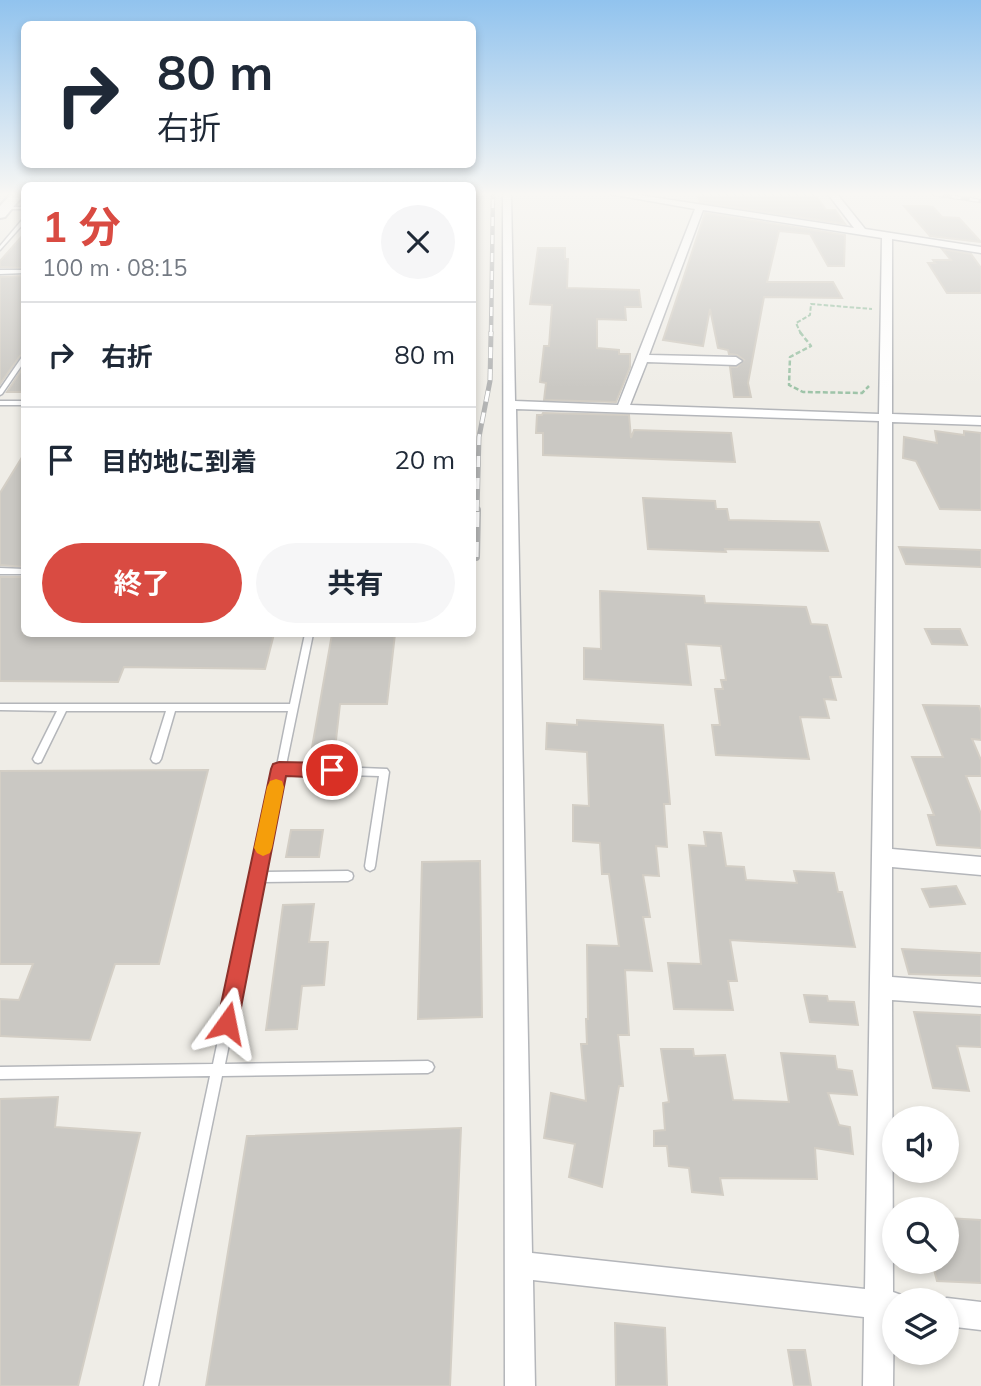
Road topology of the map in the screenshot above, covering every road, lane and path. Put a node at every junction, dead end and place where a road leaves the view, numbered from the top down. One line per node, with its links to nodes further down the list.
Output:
1 (508, 259): 14 (street)
2 (680, 259): 7 (street)
3 (887, 259): 6 (street)
4 (0, 272): 5 (lane)
5 (21, 272)
6 (886, 311): 10 (street); 10 (path)
7 (643, 358): 8 (street); 15 (street)
8 (736, 361)
9 (21, 362): 11 (lane)
10 (885, 389): 16 (street)
11 (0, 393)
12 (0, 403): 13 (lane)
13 (21, 403)
14 (509, 405): 15 (street); 38 (street)
15 (623, 408): 16 (street)
16 (885, 416): 17 (street); 28 (street)
17 (981, 421)
18 (0, 571): 19 (lane)
19 (21, 572)
20 (308, 637): 24 (lane)
21 (0, 707): 22 (lane)
22 (63, 707): 23 (lane); 25 (lane)
23 (172, 707): 24 (lane); 26 (lane)
24 (292, 708): 27 (lane)
25 (38, 759)
26 (156, 759)
27 (279, 769): 29 (lane); 32 (lane)
28 (882, 857): 30 (street); 33 (street)
29 (370, 866)
30 (981, 866)
31 (348, 876): 32 (lane)
32 (257, 877): 36 (lane)
33 (881, 988): 34 (street); 39 (street)
34 (981, 995)
35 (428, 1067): 36 (lane)
36 (217, 1071): 37 (lane); 44 (lane)
37 (0, 1073)
38 (519, 1265): 40 (street); 45 (street)
39 (886, 1288)
40 (882, 1305)
41 (959, 1313): 42 (street)
42 (981, 1316)
43 (882, 1346): 46 (street)
44 (151, 1386)
45 (520, 1386)
46 (878, 1386)

